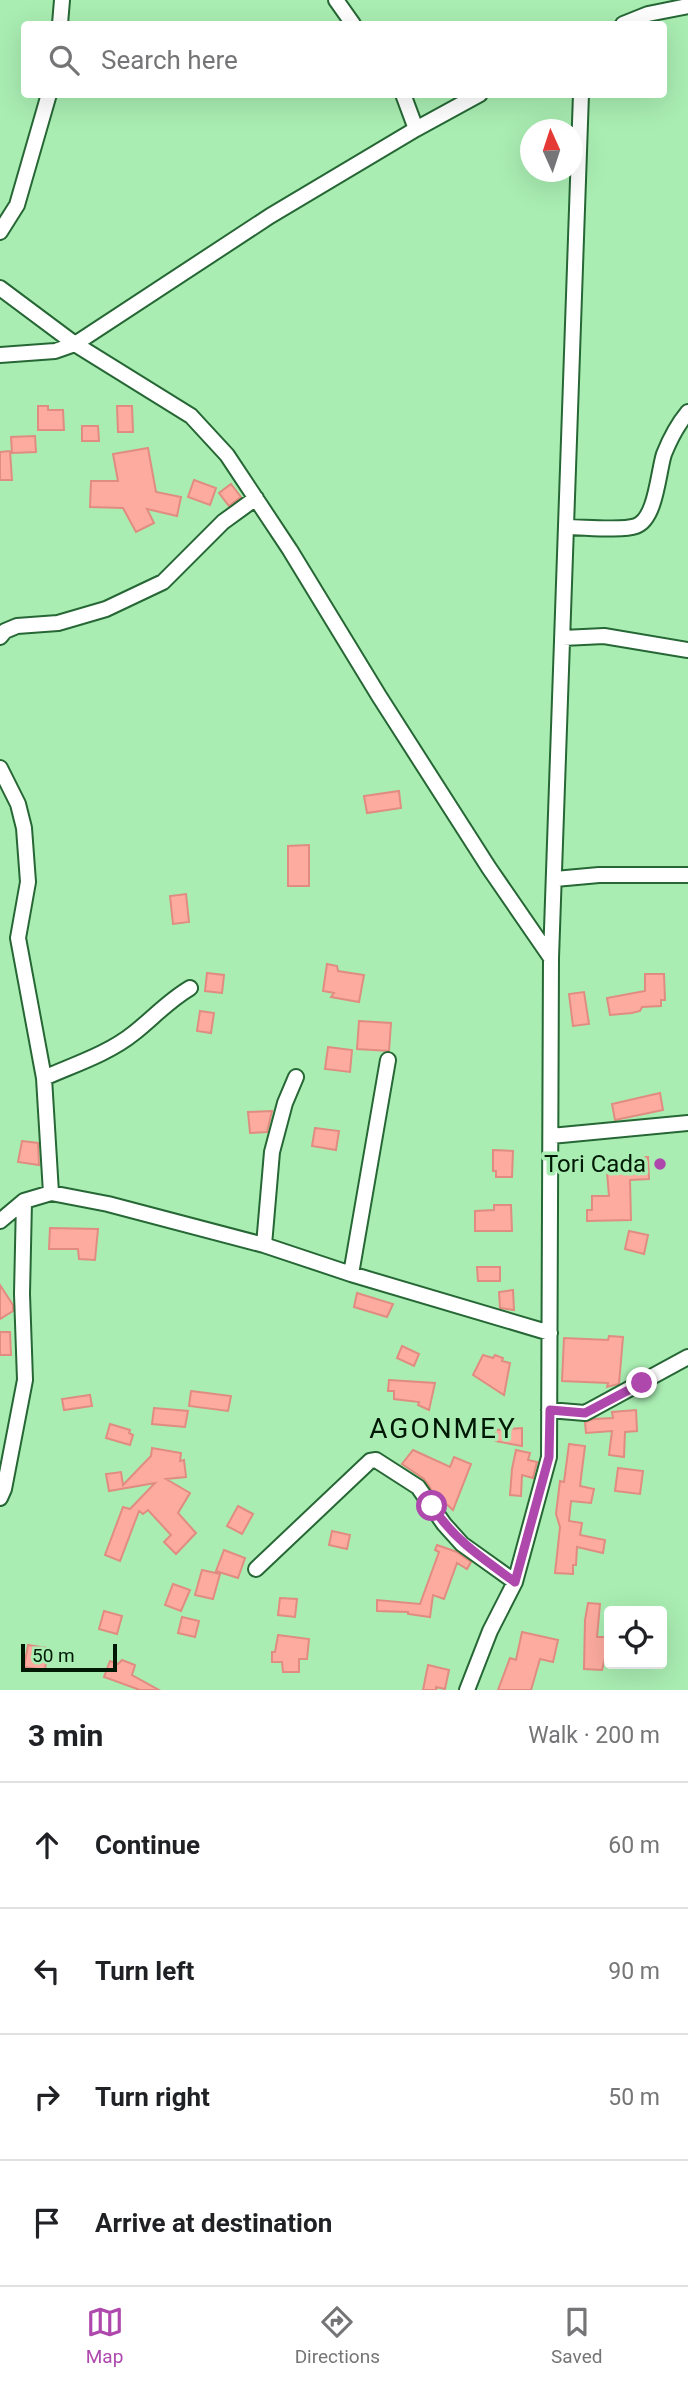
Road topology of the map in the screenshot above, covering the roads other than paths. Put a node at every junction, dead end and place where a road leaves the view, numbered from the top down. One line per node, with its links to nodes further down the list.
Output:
1 (62, 0): 5 (street)
2 (336, 0): 6 (street)
3 (688, 6): 4 (street)
4 (650, 7): 7 (street)
5 (60, 21)
6 (351, 21)
7 (628, 21)
8 (48, 98): 13 (street)
9 (404, 98): 12 (street)
10 (473, 98): 12 (street)
11 (581, 98): 19 (street)
12 (416, 129): 15 (street)
13 (0, 232)
14 (0, 288): 15 (street)
15 (75, 344): 16 (street); 18 (street)
16 (0, 355)
17 (688, 412): 19 (street)
18 (256, 499): 20 (street); 26 (street)
19 (567, 527): 21 (street)
20 (0, 637)
21 (563, 638): 22 (street); 25 (street)
22 (688, 650)
23 (0, 768): 30 (street)
24 (688, 875): 25 (street)
25 (555, 879): 26 (street)
26 (551, 958): 32 (street)
27 (190, 988): 30 (street)
28 (388, 1060): 37 (street)
29 (296, 1077): 36 (street)
30 (44, 1078): 33 (street)
31 (688, 1123): 32 (street)
32 (551, 1136): 38 (street)
33 (51, 1193): 34 (street); 36 (street)
34 (24, 1201): 35 (street); 41 (street)
35 (0, 1221)
36 (264, 1245): 37 (street)
37 (351, 1274): 38 (street)
38 (550, 1333): 40 (street)
39 (688, 1357): 40 (street)
40 (550, 1410): 43 (street)
41 (0, 1499)
42 (256, 1569): 43 (street)
43 (515, 1582): 44 (street)
44 (467, 1690)

